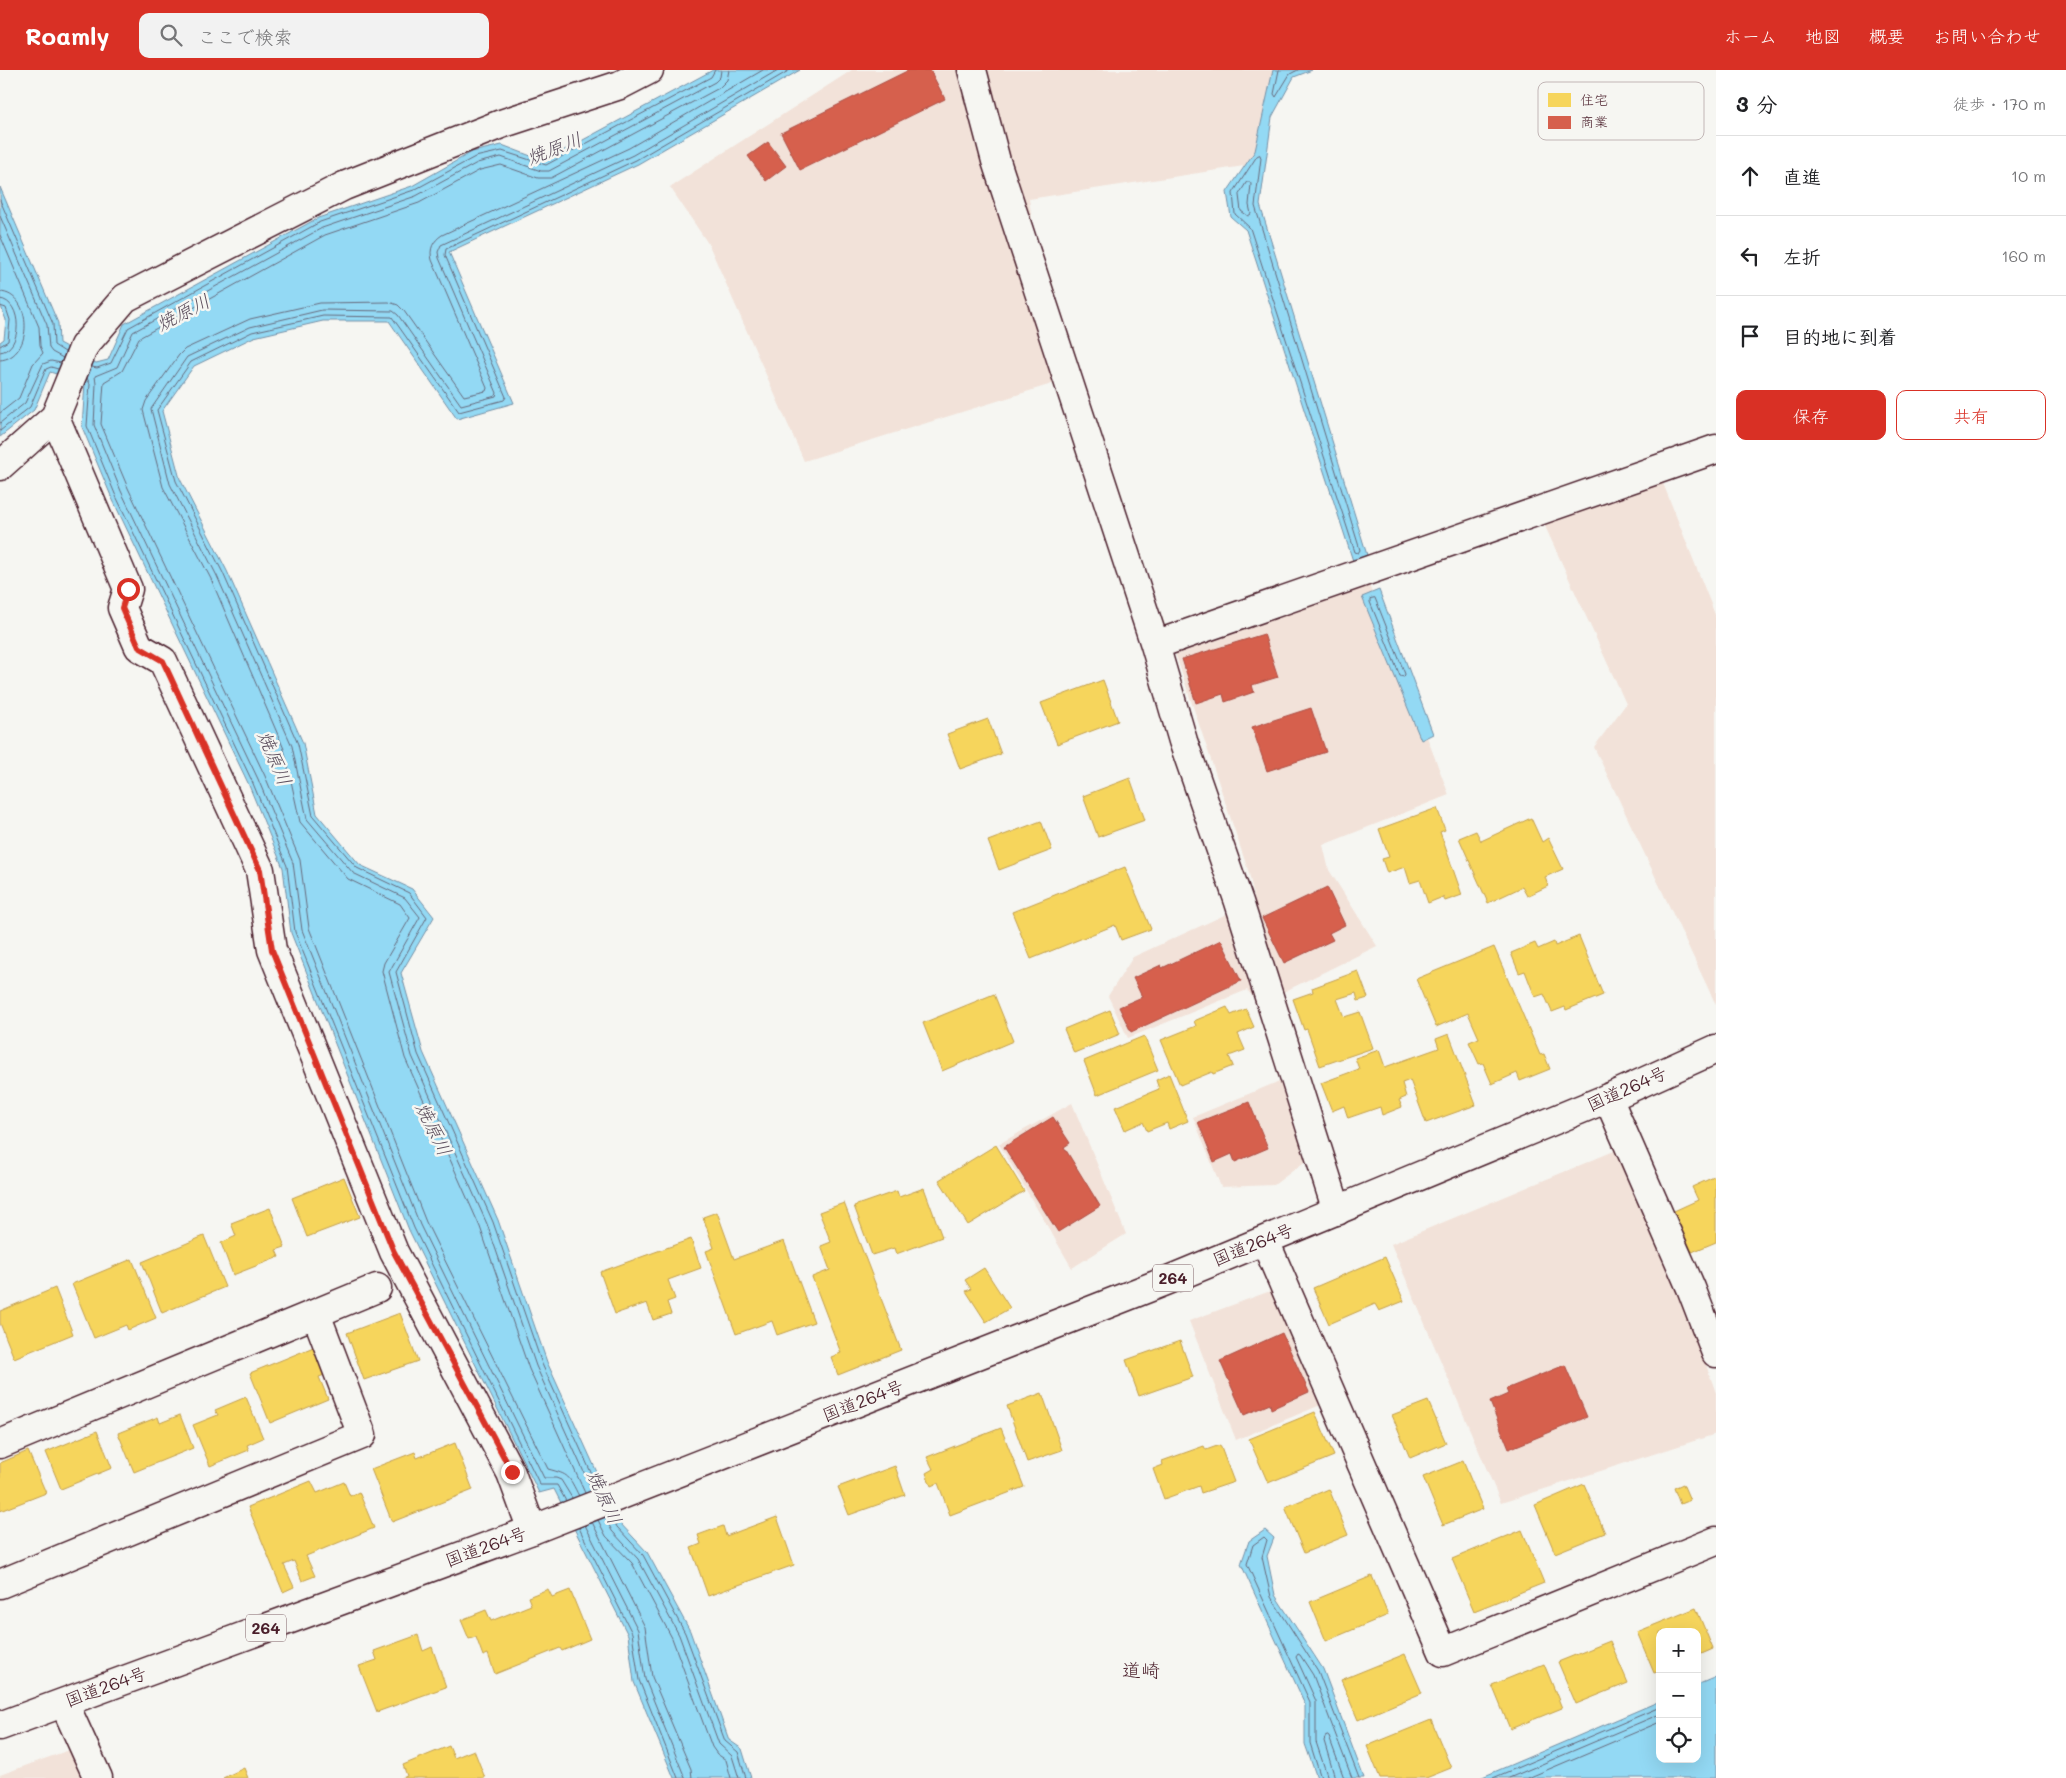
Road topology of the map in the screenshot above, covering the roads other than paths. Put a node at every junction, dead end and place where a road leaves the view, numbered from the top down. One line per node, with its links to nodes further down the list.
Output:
1 (649, 70): 3 (main road)
2 (972, 70): 6 (main road)
3 (55, 417): 5 (main road); 15 (main road)
4 (1716, 449): 6 (main road)
5 (0, 466)
6 (1155, 644): 9 (main road)
7 (1716, 1049): 8 (main road, 国道264号 / 264)
8 (1608, 1098): 9 (main road, 国道264号 / 264); 13 (main road)
9 (1337, 1211): 10 (main road, 国道264号 / 264)
10 (1265, 1240): 15 (main road, 国道264号 / 264); 16 (main road)
11 (376, 1288): 12 (main road)
12 (316, 1314): 14 (main road); 17 (main road)
13 (1716, 1353)
14 (0, 1444)
15 (532, 1530): 18 (main road, 国道264号 / 264)
16 (1716, 1541)
17 (0, 1584)
18 (64, 1703): 19 (main road, 国道264号 / 264); 20 (main road)
19 (0, 1726)
20 (98, 1778)

